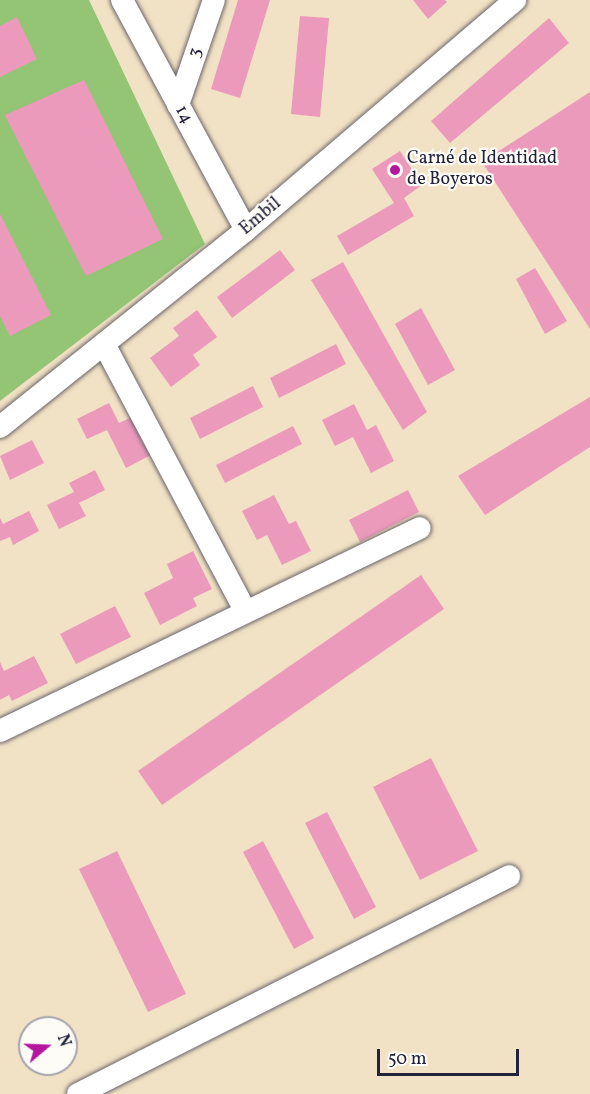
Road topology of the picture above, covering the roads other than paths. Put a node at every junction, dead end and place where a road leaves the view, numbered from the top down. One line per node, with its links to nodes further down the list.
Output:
1 (122, 0): 4 (street, 14)
2 (214, 0): 4 (street, 3)
3 (515, 0): 5 (street, Embil)
4 (178, 105): 5 (street, 14)
5 (246, 230): 6 (street, Embil)
6 (104, 344): 7 (street, Embil); 9 (street)
7 (0, 427)
8 (419, 528): 9 (street)
9 (245, 610): 10 (street)
10 (0, 730)
11 (509, 876): 12 (street)
12 (78, 1094)

